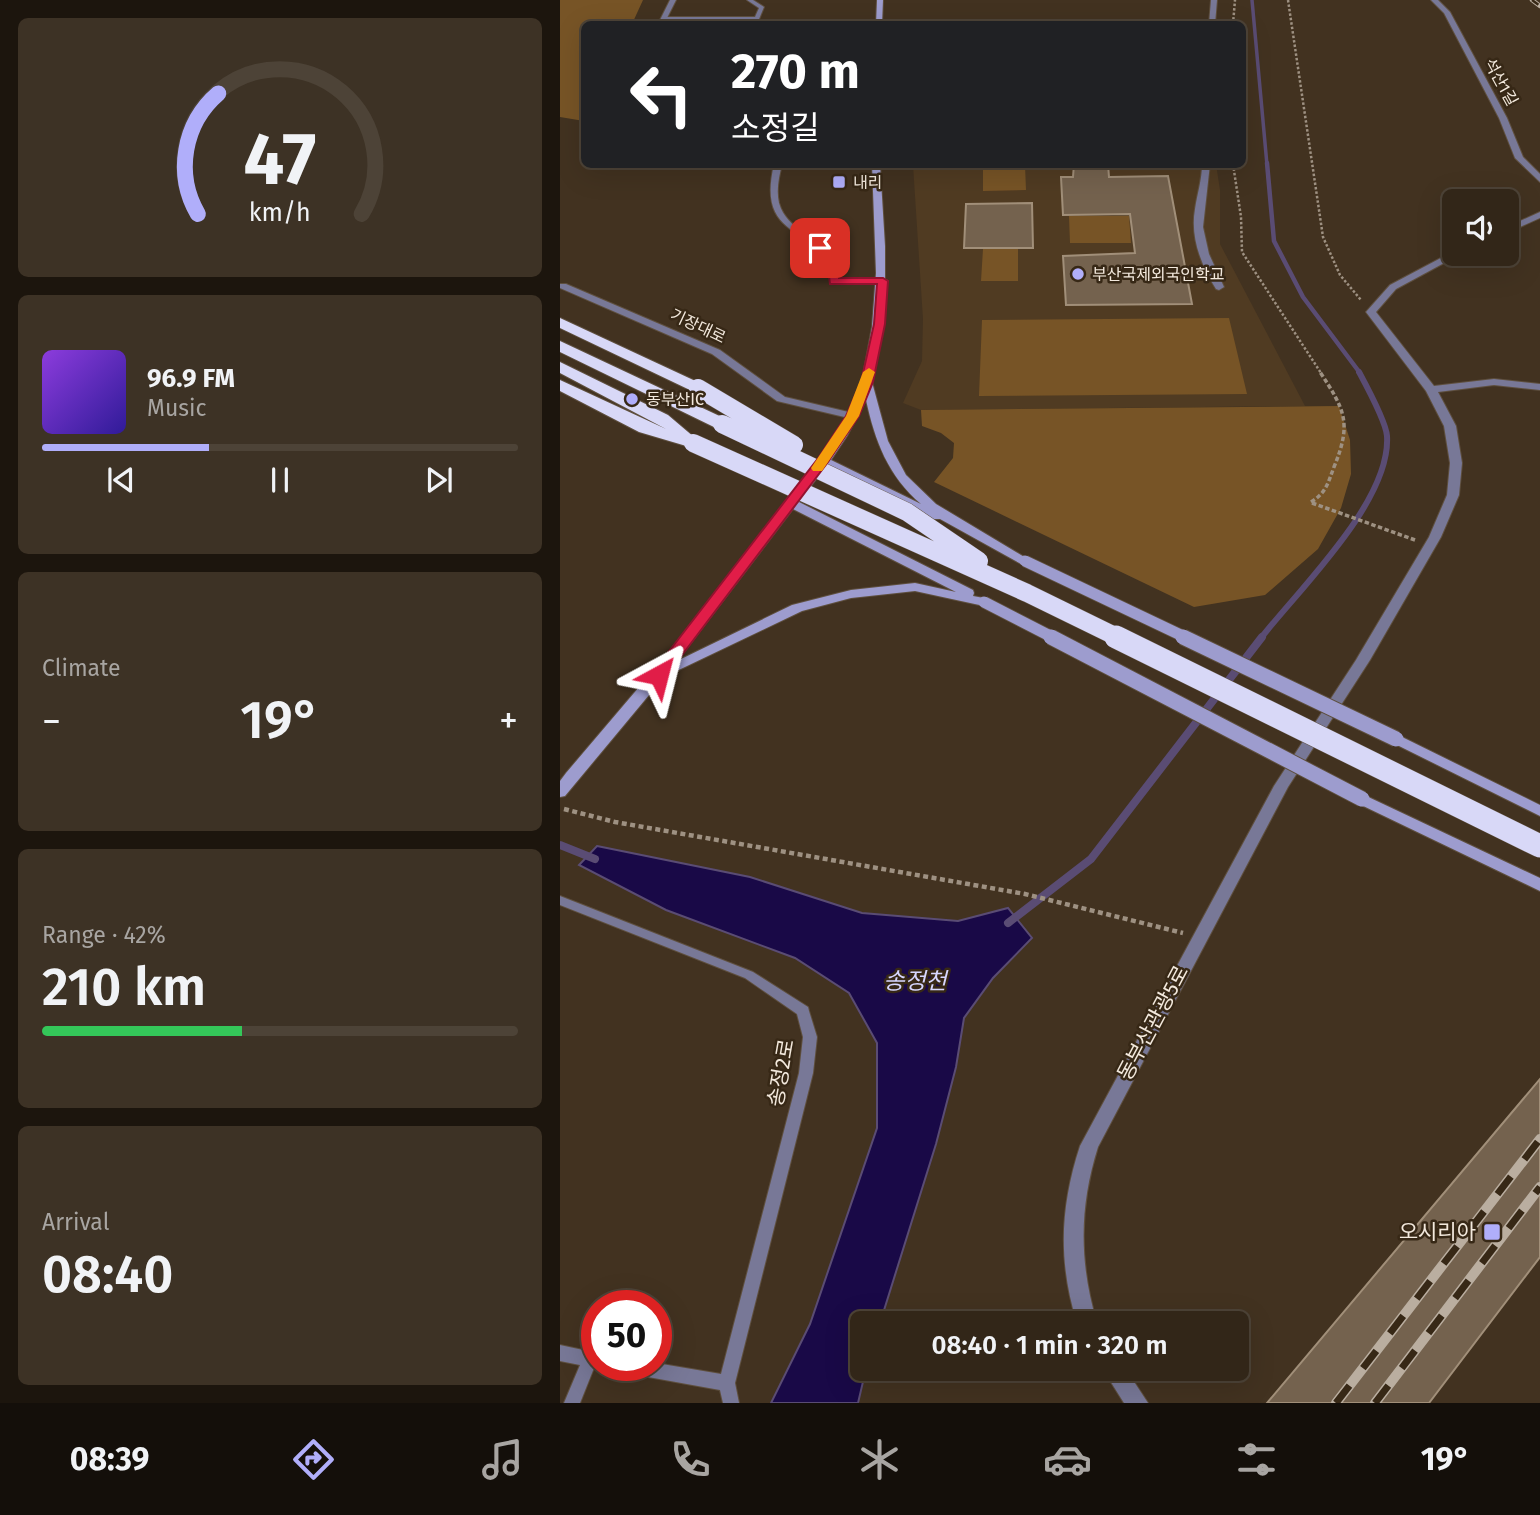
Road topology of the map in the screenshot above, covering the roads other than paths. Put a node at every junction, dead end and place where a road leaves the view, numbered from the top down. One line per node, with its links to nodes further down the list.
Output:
1 (673, 0): 6 (street)
2 (749, 0): 7 (lane)
3 (880, 0): 8 (main road)
4 (1214, 0): 9 (street)
5 (1434, 0): 13 (street, 석산1길)
6 (663, 21)
7 (755, 21)
8 (879, 21)
9 (1212, 21)
10 (777, 168): 17 (street)
11 (876, 168): 17 (main road)
12 (1206, 168): 19 (street)
13 (1540, 179)
14 (1540, 215): 15 (street)
15 (1519, 225)
16 (1442, 260): 26 (street, 동부산관광5로)
17 (883, 281): 23 (main road)
18 (563, 286): 27 (street, 기장대로)
19 (1219, 286)
20 (560, 322): 31 (highway, bridge)
21 (560, 346): 31 (highway, bridge)
22 (560, 368): 28 (highway)
23 (867, 382): 27 (main road); 32 (main road)
24 (560, 385): 28 (highway)
25 (1540, 387): 26 (street)
26 (1431, 390): 41 (street, 동부산관광5로)
27 (853, 416): 29 (main road)
28 (693, 443): 33 (highway, bridge)
29 (824, 460): 30 (main road); 32 (main road)
30 (791, 503): 34 (main road); 35 (main road)
31 (907, 512): 33 (highway, bridge)
32 (1025, 561): 37 (main road, bridge)
33 (1027, 593): 38 (highway, bridge)
34 (984, 602): 35 (main road); 39 (main road, bridge)
35 (659, 675): 36 (main road)
36 (560, 792)
37 (1540, 811)
38 (1540, 846)
39 (1540, 885)
40 (560, 900): 47 (lane, 송정2로)
41 (1084, 1311)
42 (560, 1353): 43 (lane)
43 (581, 1357)
44 (672, 1373): 47 (lane)
45 (582, 1381): 48 (lane)
46 (1121, 1381): 50 (street)
47 (727, 1383): 49 (lane, 송정2로)
48 (572, 1403)
49 (731, 1403)
50 (1137, 1403)

